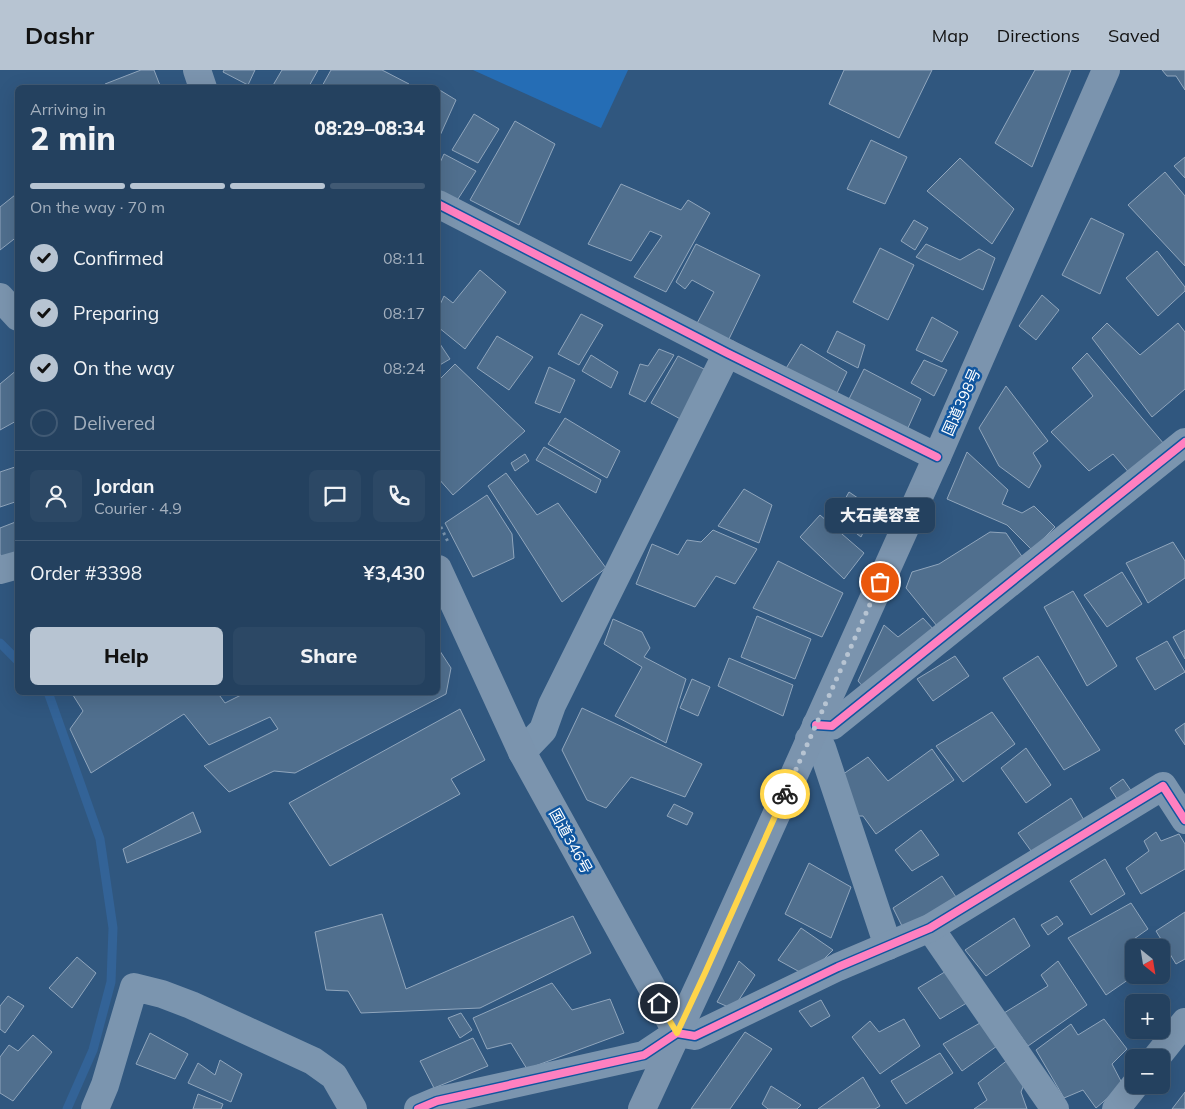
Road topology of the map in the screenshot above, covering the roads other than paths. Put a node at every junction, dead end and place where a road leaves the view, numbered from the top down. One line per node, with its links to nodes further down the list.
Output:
1 (197, 70): 3 (highway)
2 (1106, 70): 9 (highway, 国道398号)
3 (202, 85)
4 (440, 205): 7 (street)
5 (0, 297): 6 (street)
6 (15, 314)
7 (727, 353): 9 (street); 14 (street)
8 (1185, 442): 13 (street)
9 (937, 457): 13 (highway, 国道398号)
10 (15, 566): 11 (street)
11 (0, 570)
12 (440, 573): 14 (highway, 国道346号)
13 (812, 732): 17 (street); 19 (highway, 国道398号)
14 (522, 752): 19 (highway, 国道346号)
15 (1185, 820): 16 (street)
16 (930, 928): 17 (street); 26 (street)
17 (888, 946): 19 (street)
18 (1185, 1022): 20 (street)
19 (677, 1033): 24 (street); 25 (highway)
20 (1163, 1049)
21 (1128, 1094): 27 (street)
22 (96, 1109): 23 (street)
23 (353, 1109)
24 (418, 1109)
25 (642, 1109)
26 (1054, 1109)
27 (1116, 1109)

